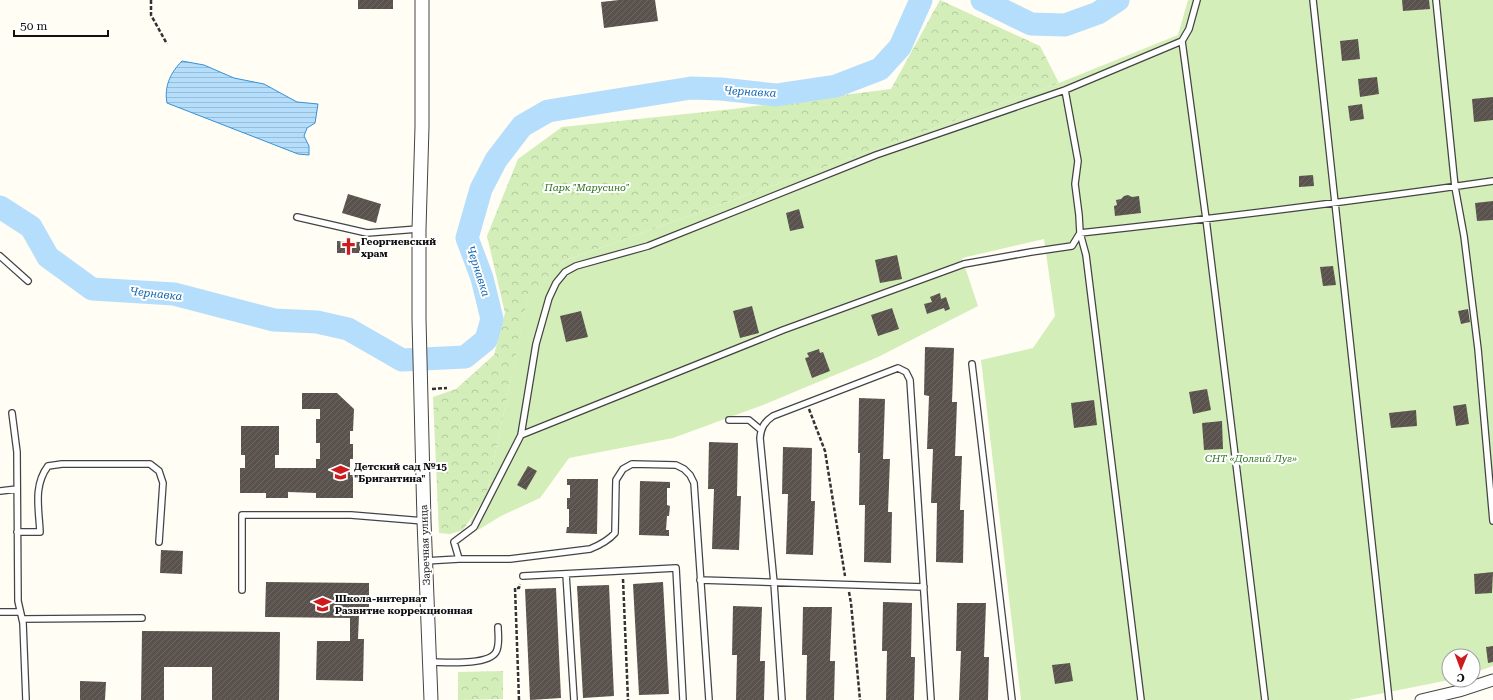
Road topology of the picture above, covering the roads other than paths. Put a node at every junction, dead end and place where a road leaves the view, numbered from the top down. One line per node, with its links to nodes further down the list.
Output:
1 (422, 0): 12 (street, Заречная улица)
2 (1197, 0): 5 (lane)
3 (1313, 0): 9 (lane)
4 (1436, 0): 8 (lane)
5 (1182, 41): 6 (lane); 11 (lane)
6 (1066, 90): 13 (lane); 20 (lane)
7 (1493, 181): 8 (lane)
8 (1455, 187): 9 (lane); 24 (lane)
9 (1335, 204): 11 (lane); 52 (lane)
10 (297, 217): 12 (lane)
11 (1206, 220): 13 (lane); 51 (lane)
12 (419, 228): 23 (street, Заречная улица)
13 (1080, 232): 20 (lane); 50 (lane)
14 (0, 256): 15 (lane)
15 (28, 281)
16 (972, 364): 49 (lane)
17 (12, 413): 21 (lane)
18 (729, 420): 19 (lane)
19 (761, 430): 32 (lane); 33 (lane)
20 (521, 435): 27 (lane)
21 (17, 489): 22 (lane); 25 (lane)
22 (0, 491)
23 (424, 520): 28 (street, Заречная улица); 34 (lane)
24 (1493, 521)
25 (17, 532): 26 (lane); 36 (lane)
26 (159, 542)
27 (459, 559): 28 (lane); 31 (lane)
28 (425, 561): 40 (street, Заречная улица)
29 (566, 574): 30 (lane); 44 (lane); 45 (lane)
30 (523, 576)
31 (700, 580): 32 (lane); 46 (lane)
32 (774, 583): 33 (lane); 47 (lane)
33 (924, 587): 48 (lane)
34 (242, 590)
35 (0, 612): 36 (lane)
36 (20, 612): 38 (lane)
37 (142, 618): 38 (lane)
38 (22, 619): 42 (lane)
39 (498, 627): 40 (lane)
40 (430, 662): 43 (street, Заречная улица)
41 (1493, 680): 53 (street)
42 (26, 700)
43 (432, 700)
44 (574, 700)
45 (683, 700)
46 (709, 700)
47 (782, 700)
48 (931, 700)
49 (1012, 700)
50 (1141, 700)
51 (1265, 700)
52 (1389, 700)
53 (1421, 700)

